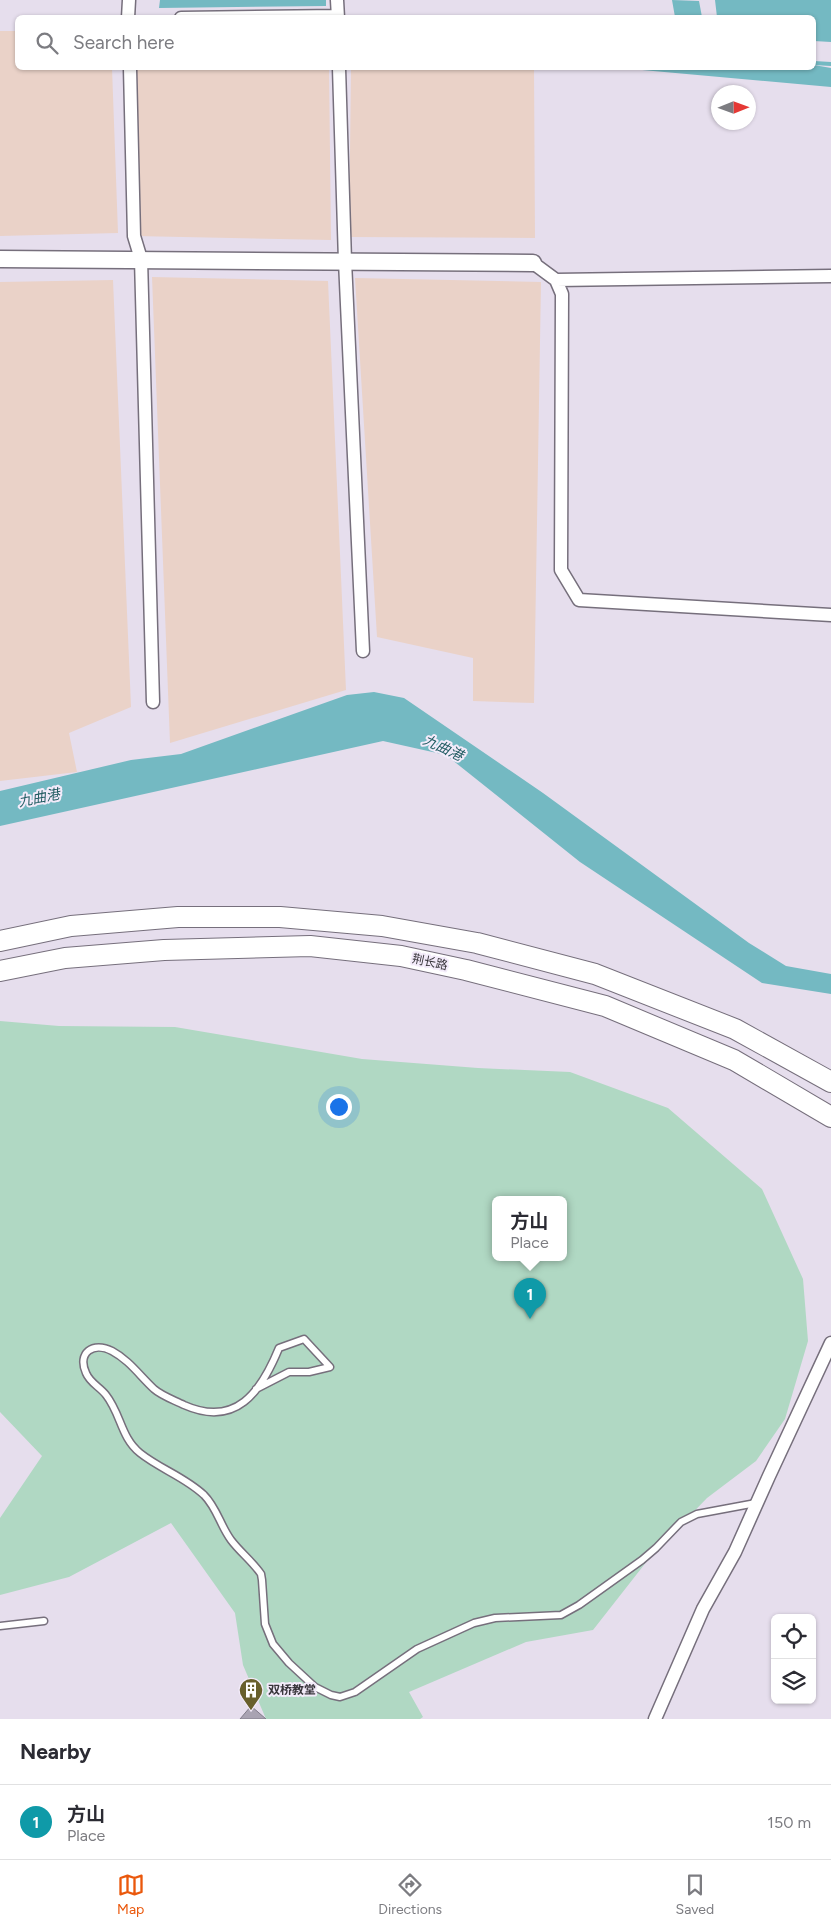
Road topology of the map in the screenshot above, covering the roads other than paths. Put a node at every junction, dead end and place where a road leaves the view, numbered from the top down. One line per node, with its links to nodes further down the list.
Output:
1 (129, 0): 3 (street)
2 (337, 0): 4 (street)
3 (128, 15)
4 (338, 15)
5 (130, 70): 8 (street)
6 (339, 70): 9 (street)
7 (0, 259): 8 (street)
8 (141, 259): 9 (street); 15 (street)
9 (345, 261): 10 (street); 14 (street)
10 (533, 263): 12 (street)
11 (831, 276): 12 (street)
12 (556, 280): 13 (street)
13 (831, 614)
14 (363, 651)
15 (153, 702)
16 (0, 941): 18 (main road)
17 (0, 971): 19 (main road, 荆长路)
18 (831, 1082)
19 (831, 1117)
20 (831, 1343): 22 (street)
21 (256, 1389): 21 (lane); 22 (lane)
22 (757, 1503): 25 (street)
23 (44, 1621): 24 (lane)
24 (0, 1626)
25 (654, 1719)

